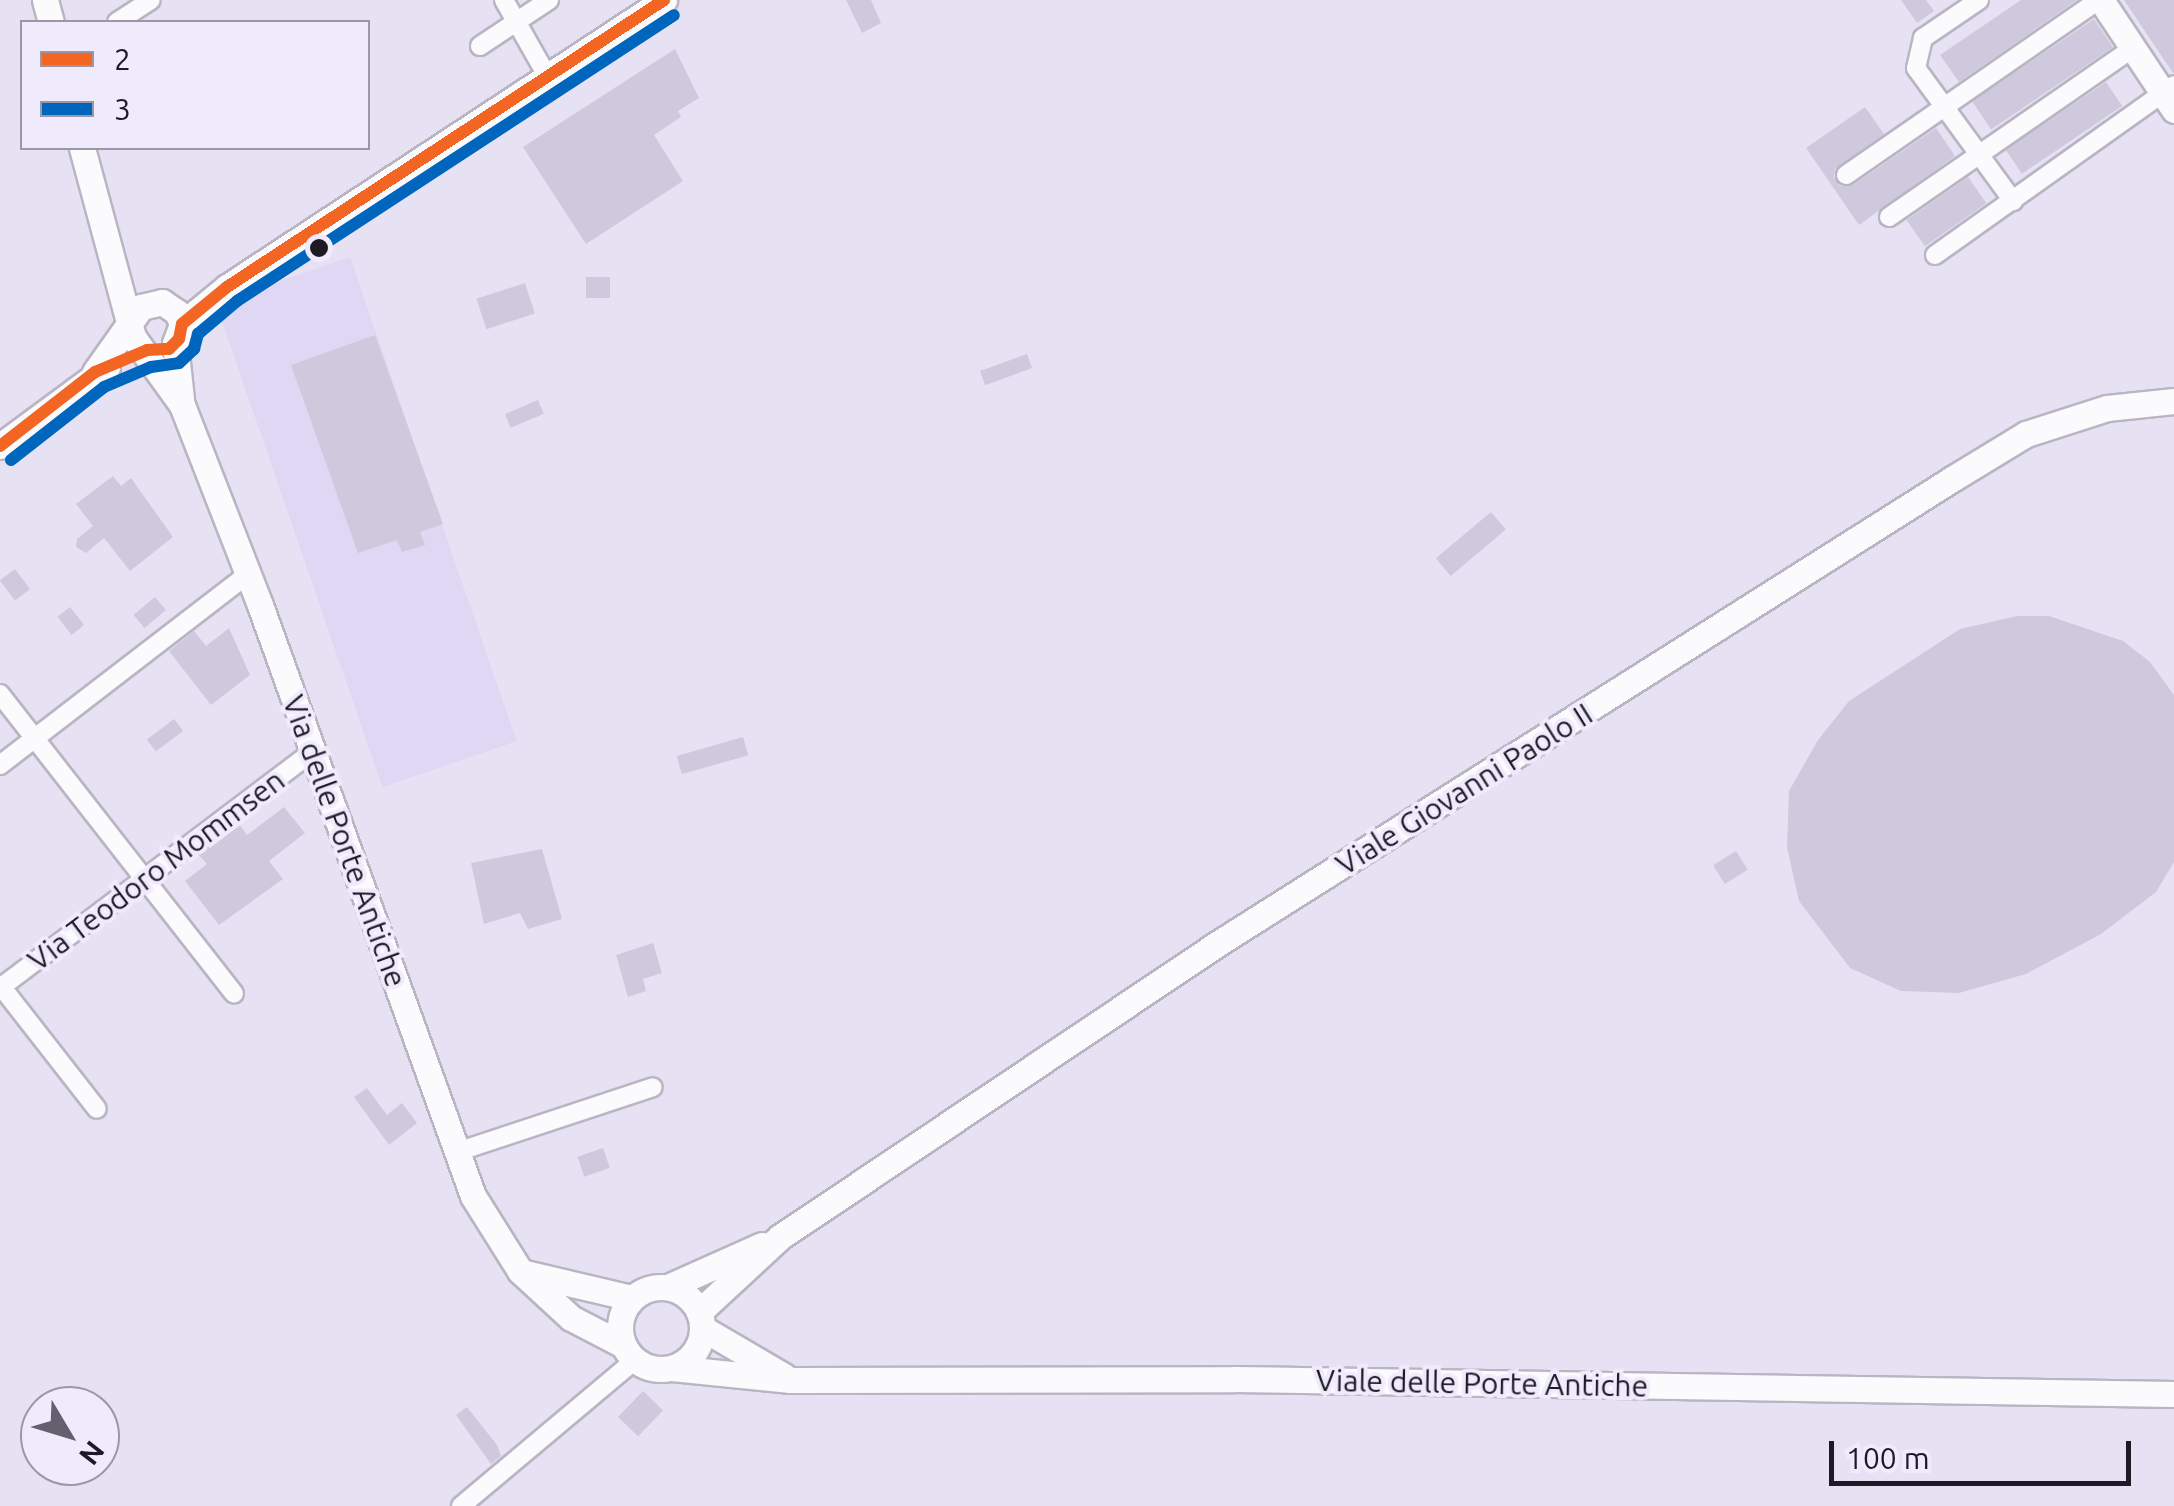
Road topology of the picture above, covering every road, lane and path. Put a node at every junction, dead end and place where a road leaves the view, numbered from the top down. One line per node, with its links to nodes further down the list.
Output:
1 (151, 0): 7 (street)
2 (504, 0): 8 (street)
3 (549, 0): 8 (street)
4 (664, 0): 11 (main road)
5 (1979, 0): 13 (street)
6 (2100, 0): 10 (main road); 13 (street)
7 (120, 20)
8 (517, 22): 9 (street); 11 (street)
9 (480, 46)
10 (2133, 48): 12 (main road); 15 (street)
11 (546, 74): 21 (main road)
12 (2171, 97): 17 (street)
13 (1944, 106): 15 (street); 16 (street)
14 (82, 150): 20 (main road)
15 (1979, 154): 17 (street); 18 (street)
16 (1846, 175)
17 (2013, 201): 19 (street)
18 (1889, 217)
19 (1935, 255)
20 (109, 260): 21 (main road); 22 (main road)
21 (170, 318): 22 (main road); 23 (main road); 26 (main road)
22 (132, 323): 23 (main road); 24 (main road)
23 (147, 350): 24 (main road); 26 (main road)
24 (95, 372): 27 (main road)
25 (2174, 401): 39 (main road, Viale Giovanni Paolo II)
26 (182, 405): 28 (main road, Via delle Porte Antiche)
27 (0, 446)
28 (248, 574): 30 (street); 31 (main road, Via delle Porte Antiche)
29 (0, 694): 30 (street)
30 (35, 740): 32 (street); 33 (street)
31 (313, 751): 33 (street, Via Teodoro Mommsen); 38 (main road, Via delle Porte Antiche)
32 (0, 765)
33 (143, 878): 34 (street, Via Teodoro Mommsen); 35 (street)
34 (1, 987): 37 (street)
35 (234, 994)
36 (652, 1087): 38 (street)
37 (97, 1110)
38 (457, 1152): 40 (main road, Via delle Porte Antiche)
39 (780, 1237): 41 (main road); 43 (main road)
40 (520, 1272): 42 (main road); 44 (main road, Via delle Porte Antiche)
41 (668, 1287): 42 (main road); 43 (main road)
42 (632, 1298): 44 (main road)
43 (701, 1320): 45 (main road); 46 (main road)
44 (629, 1353): 45 (main road); 48 (street)
45 (672, 1368): 46 (main road, Viale delle Porte Antiche)
46 (790, 1380): 47 (main road, Viale delle Porte Antiche)
47 (2174, 1394)
48 (462, 1506)

